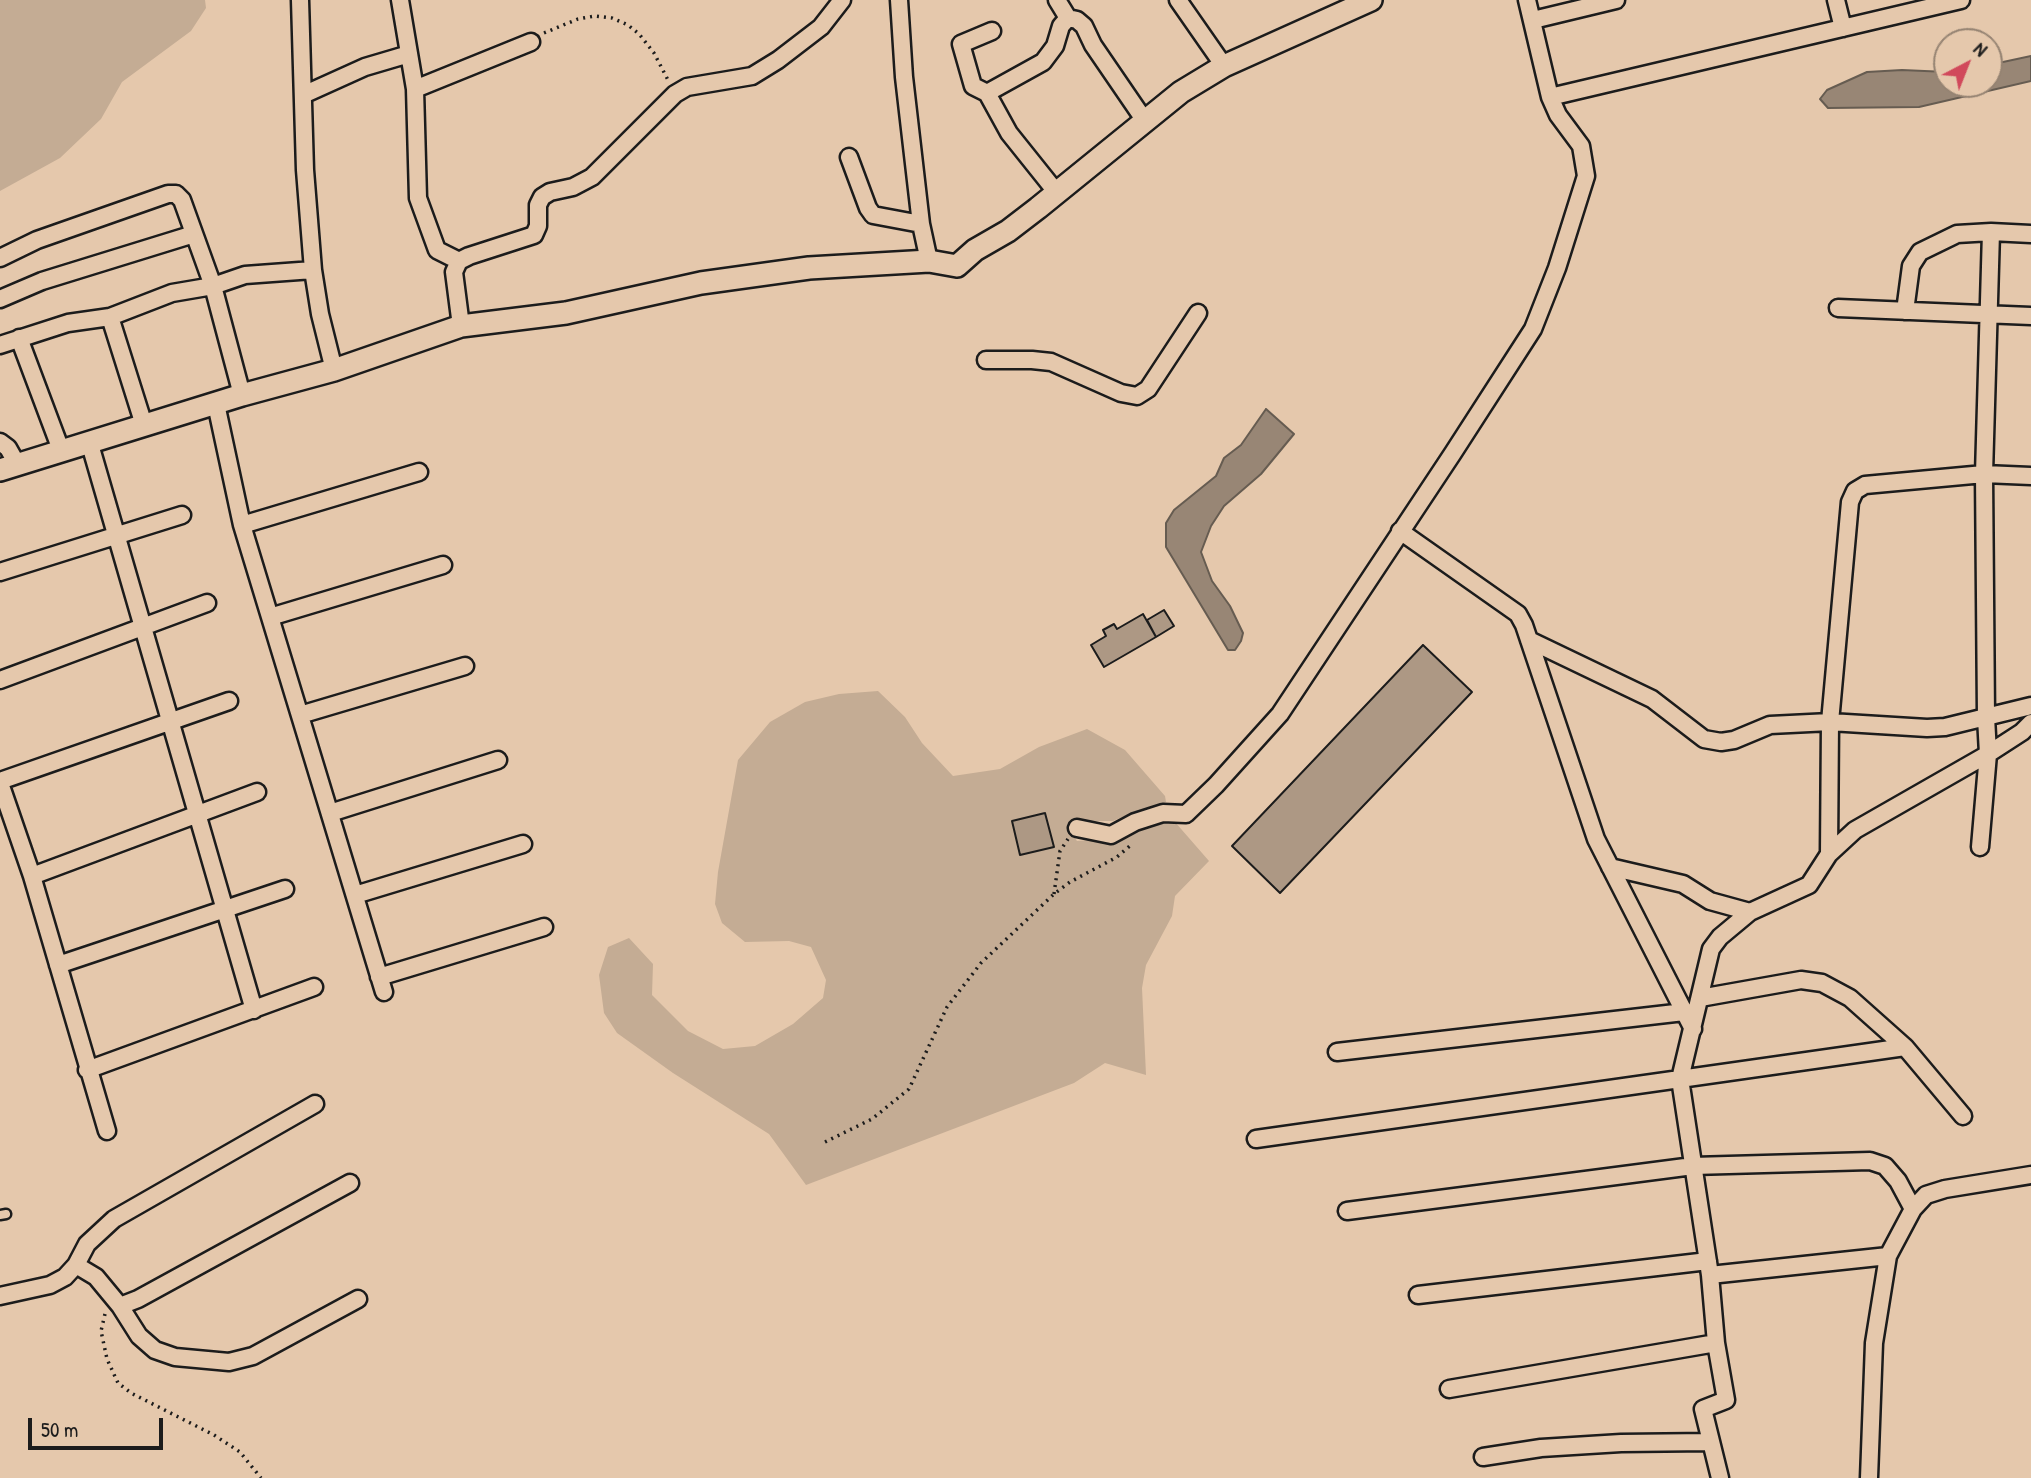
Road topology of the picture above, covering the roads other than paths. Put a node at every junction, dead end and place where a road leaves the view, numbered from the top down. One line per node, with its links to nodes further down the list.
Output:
1 (300, 0): 21 (street)
2 (400, 0): 17 (street)
3 (842, 0): 31 (street)
4 (899, 0): 26 (street)
5 (1057, 0): 12 (street)
6 (1178, 0): 18 (street)
7 (1371, 0): 18 (street)
8 (1527, 0): 13 (street)
9 (1616, 0): 13 (street)
10 (1836, 0): 14 (street)
11 (1961, 0): 14 (street)
12 (1068, 19): 20 (street); 23 (street)
13 (1532, 20): 22 (street)
14 (1843, 28): 22 (street)
15 (992, 31): 20 (street)
16 (531, 43): 19 (street)
17 (410, 54): 19 (street); 21 (street)
18 (1224, 66): 23 (street)
19 (415, 89): 31 (street)
20 (987, 93): 25 (street)
21 (303, 95): 33 (street)
22 (1550, 97): 59 (street)
23 (1145, 121): 25 (street)
24 (849, 157): 26 (street)
25 (1057, 193): 32 (street)
26 (921, 224): 32 (street)
27 (1991, 232): 29 (street); 37 (street); 39 (street)
28 (194, 234): 30 (street); 34 (street); 35 (street)
29 (2031, 234)
30 (0, 258)
31 (459, 261): 42 (street)
32 (929, 261): 42 (street)
33 (313, 270): 34 (street); 46 (street)
34 (213, 286): 41 (street); 47 (street)
35 (0, 299)
36 (1838, 308): 37 (street)
37 (1905, 311): 39 (street)
38 (1198, 313): 45 (street)
39 (1989, 314): 40 (street); 55 (street)
40 (2031, 316)
41 (110, 317): 43 (street); 49 (street)
42 (461, 326): 46 (street)
43 (19, 338): 44 (street); 52 (street)
44 (0, 345)
45 (986, 360)
46 (334, 370): 47 (street)
47 (242, 395): 48 (street)
48 (216, 404): 49 (street); 58 (street)
49 (144, 425): 50 (street)
50 (89, 441): 52 (street); 60 (street)
51 (0, 442): 53 (street)
52 (61, 450): 53 (street)
53 (8, 467)
54 (419, 472): 58 (street)
55 (1984, 474): 56 (street); 72 (street); 74 (street)
56 (2031, 475)
57 (182, 515): 60 (street)
58 (242, 525): 64 (street)
59 (1400, 531): 66 (street); 82 (street)
60 (116, 536): 62 (street); 65 (street)
61 (443, 565): 64 (street)
62 (0, 572)
63 (207, 603): 65 (street)
64 (270, 617): 71 (street)
65 (142, 627): 68 (street); 73 (street)
66 (1529, 640): 74 (street); 86 (street)
67 (465, 666): 71 (street)
68 (0, 680)
69 (229, 701): 73 (street)
70 (2031, 706): 72 (street)
71 (300, 715): 80 (street)
72 (1986, 717): 74 (street); 76 (street)
73 (170, 722): 78 (street); 81 (street)
74 (1830, 722): 85 (street)
75 (2031, 723): 76 (street)
76 (1988, 754): 84 (street); 85 (street)
77 (498, 760): 80 (street)
78 (0, 782): 87 (street)
79 (257, 792): 81 (street)
80 (330, 813): 89 (street)
81 (197, 814): 87 (street); 90 (street)
82 (1077, 828)
83 (523, 844): 89 (street)
84 (1980, 847)
85 (1829, 854): 91 (street)
86 (1610, 867): 91 (street); 97 (street)
87 (32, 876): 93 (street)
88 (285, 889): 90 (street)
89 (355, 895): 92 (street)
90 (225, 909): 93 (street); 96 (street)
91 (1750, 912): 95 (street)
92 (544, 927)
93 (58, 965): 101 (street)
94 (314, 987): 96 (street)
95 (1700, 998): 98 (street); 99 (street)
96 (254, 1010): 101 (street)
97 (1684, 1012): 98 (street); 100 (street)
98 (1693, 1029): 102 (street)
99 (1905, 1047): 102 (street); 104 (street)
100 (1337, 1052)
101 (87, 1070): 105 (street)
102 (1680, 1079): 106 (street); 107 (street)
103 (315, 1104): 113 (street)
104 (1963, 1116)
105 (107, 1131)
106 (1256, 1139)
107 (1693, 1166): 110 (street); 111 (street); 114 (street)
108 (2031, 1175): 110 (street)
109 (350, 1182): 118 (street)
110 (1913, 1209): 112 (street)
111 (1347, 1211)
112 (1888, 1256): 114 (street); 124 (street)
113 (76, 1265): 116 (street); 118 (street)
114 (1709, 1268): 115 (street); 119 (street)
115 (1418, 1295)
116 (0, 1296)
117 (358, 1299): 118 (street)
118 (115, 1301)
119 (1716, 1343): 120 (street); 121 (street)
120 (1449, 1389)
121 (1709, 1442): 122 (street); 123 (street)
122 (1483, 1457)
123 (1720, 1478)
124 (1869, 1478)

